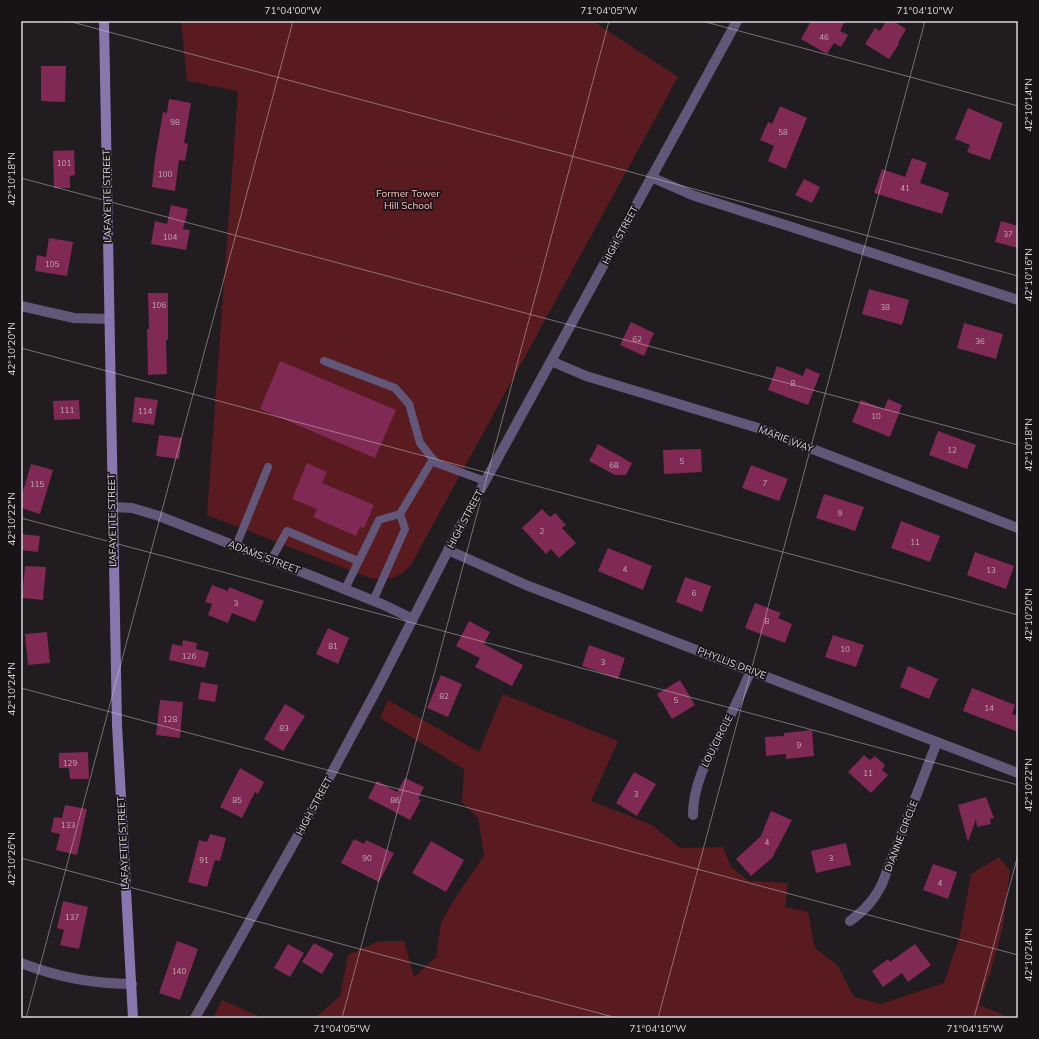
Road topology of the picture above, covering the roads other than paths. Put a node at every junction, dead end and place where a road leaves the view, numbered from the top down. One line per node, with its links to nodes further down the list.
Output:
1 (104, 21): 6 (main road, LAFAYETTE STREET)
2 (737, 21): 3 (street, HIGH STREET)
3 (651, 177): 4 (street); 8 (street, HIGH STREET)
4 (1018, 300)
5 (21, 306): 6 (street)
6 (109, 319): 12 (main road, LAFAYETTE STREET)
7 (324, 361): 9 (lane)
8 (551, 361): 11 (street, HIGH STREET); 14 (street, MARIE WAY)
9 (433, 459): 11 (lane); 13 (lane)
10 (268, 467): 15 (lane)
11 (485, 481): 16 (street, HIGH STREET)
12 (112, 507): 15 (street, ADAMS STREET); 28 (main road, LAFAYETTE STREET)
13 (400, 514): 18 (lane); 20 (lane)
14 (1018, 528)
15 (236, 546): 17 (street, ADAMS STREET)
16 (448, 550): 21 (street, HIGH STREET); 22 (street, PHYLLIS DRIVE)
17 (271, 560): 18 (lane); 19 (street, ADAMS STREET)
18 (358, 561): 19 (lane)
19 (345, 589): 20 (street, ADAMS STREET)
20 (372, 601): 21 (street, ADAMS STREET)
21 (413, 619): 30 (street, HIGH STREET)
22 (751, 670): 23 (street, PHYLLIS DRIVE); 25 (street, LOU CIRCLE)
23 (937, 742): 24 (street, PHYLLIS DRIVE); 26 (street, DIANNE CIRCLE)
24 (1018, 773)
25 (693, 815)
26 (850, 921)
27 (21, 963): 28 (street)
28 (132, 984): 29 (main road, LAFAYETTE STREET)
29 (133, 1018)
30 (195, 1018)

